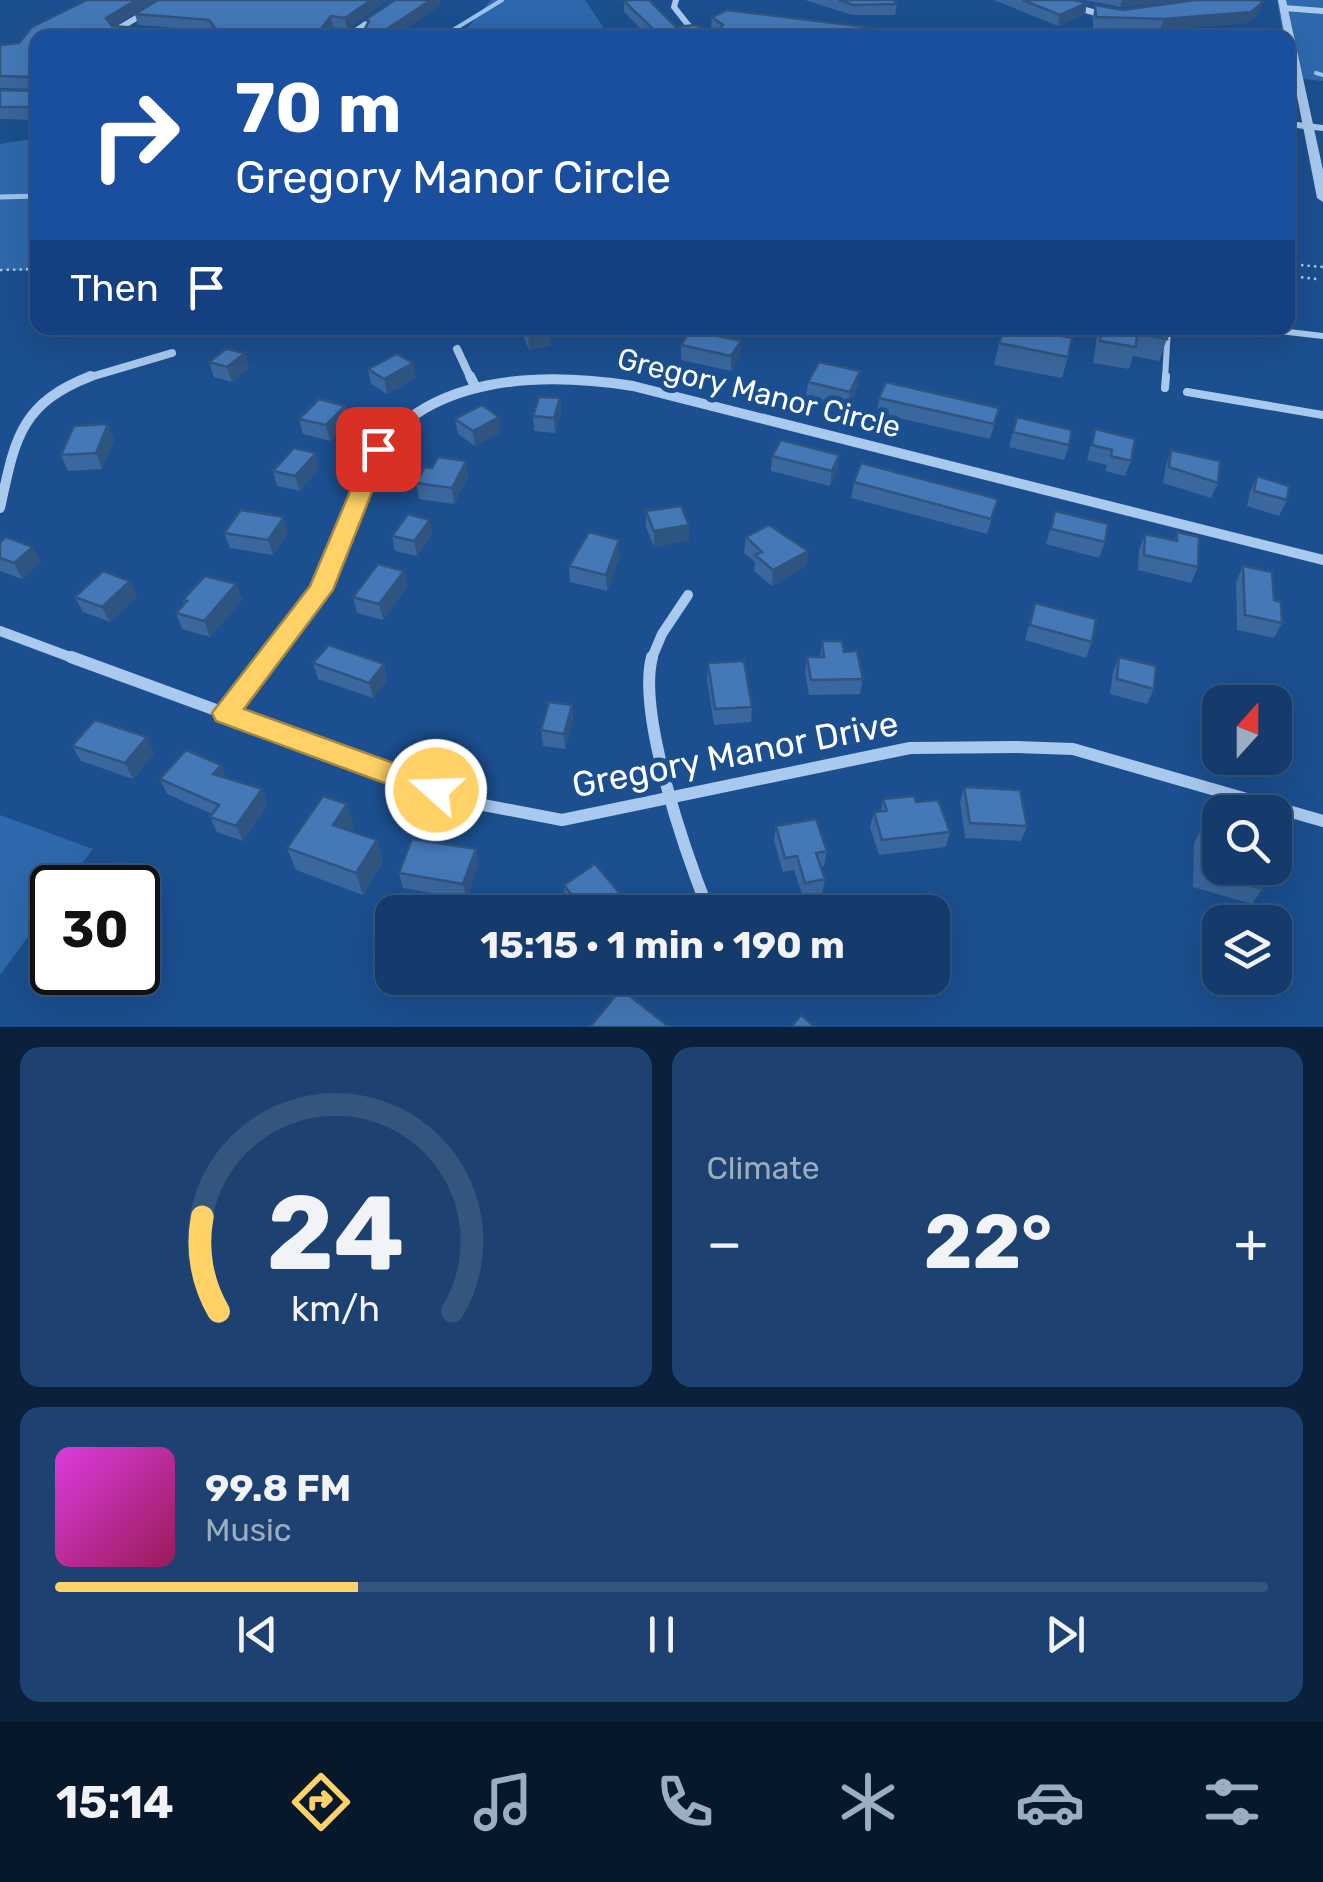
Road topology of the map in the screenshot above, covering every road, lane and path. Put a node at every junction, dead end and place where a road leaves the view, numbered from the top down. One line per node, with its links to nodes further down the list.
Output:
1 (167, 0): 8 (street)
2 (400, 0): 9 (street)
3 (676, 0): 10 (street)
4 (1050, 0): 7 (street)
5 (1283, 4): 6 (street); 11 (street)
6 (1323, 11)
7 (1118, 16)
8 (116, 30)
9 (357, 30)
10 (698, 30)
11 (1288, 30)
12 (1295, 63): 14 (street)
13 (1295, 125): 14 (street)
14 (1308, 126): 15 (street); 16 (street)
15 (1323, 128)
16 (1323, 198)
17 (1295, 265): 18 (path)
18 (1323, 267)
19 (0, 270): 20 (path)
20 (30, 270)
21 (1295, 277): 22 (path)
22 (1317, 279)
23 (1295, 333): 25 (lane)
24 (1168, 335): 29 (lane)
25 (1323, 336)
26 (457, 348): 28 (street)
27 (172, 353): 32 (street)
28 (476, 388): 33 (street, Gregory Manor Circle); 36 (street, Gregory Manor Circle)
29 (1165, 388)
30 (1187, 392): 31 (lane)
31 (1323, 415)
32 (0, 508)
33 (1323, 560)
34 (688, 595): 37 (street)
35 (0, 631): 36 (street, Gregory Manor Drive)
36 (226, 713): 37 (street, Gregory Manor Drive)
37 (674, 793): 38 (street, Gregory Manor Drive); 39 (street)
38 (1323, 821)
39 (705, 895)

